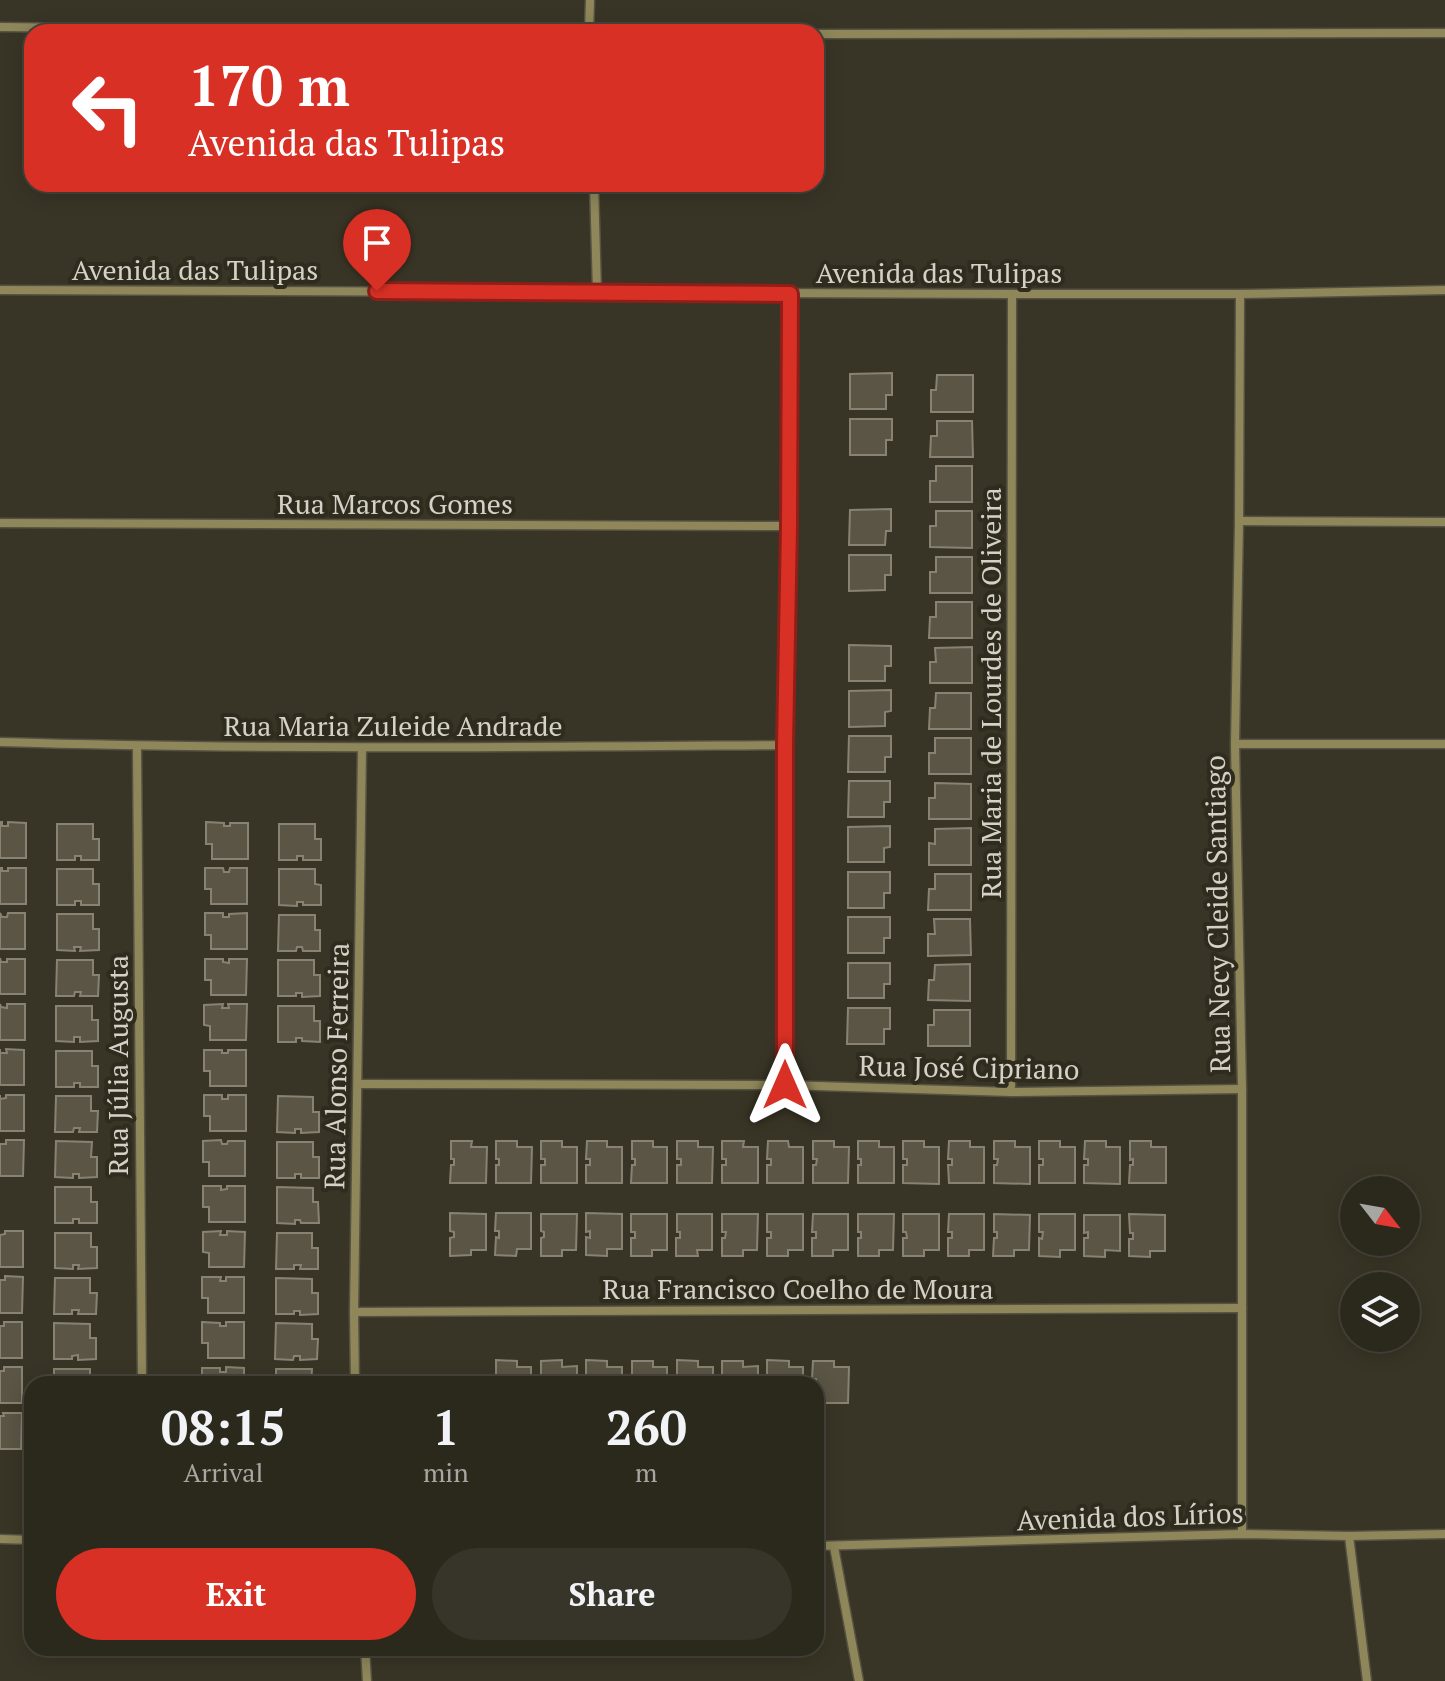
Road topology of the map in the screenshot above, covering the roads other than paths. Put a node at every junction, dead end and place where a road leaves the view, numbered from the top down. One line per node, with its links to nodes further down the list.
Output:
1 (590, 0): 2 (street)
2 (589, 24)
3 (0, 27): 4 (street)
4 (24, 27)
5 (1445, 33): 6 (street)
6 (824, 34)
7 (594, 192): 10 (street)
8 (0, 290): 10 (street, Avenida das Tulipas)
9 (1445, 290): 13 (street, Avenida das Tulipas)
10 (597, 291): 11 (street, Avenida das Tulipas)
11 (790, 294): 12 (street, Avenida das Tulipas); 17 (street)
12 (1012, 294): 13 (street, Avenida das Tulipas); 27 (street, Rua Maria de Lourdes de Oliveira)
13 (1240, 294): 14 (street, Rua Necy Cleide Santiago)
14 (1239, 521): 15 (street); 19 (street, Rua Necy Cleide Santiago)
15 (1445, 522)
16 (0, 523): 17 (street, Rua Marcos Gomes)
17 (789, 526): 21 (street)
18 (0, 742): 22 (street, Rua Maria Zuleide Andrade)
19 (1235, 744): 20 (street); 26 (street, Rua Necy Cleide Santiago)
20 (1445, 744)
21 (785, 745): 23 (street, Rua Maria Zuleide Andrade); 25 (street)
22 (137, 747): 23 (street, Rua Maria Zuleide Andrade); 30 (street, Rua Júlia Augusta)
23 (362, 748): 24 (street, Rua Alonso Ferreira)
24 (358, 1084): 25 (street, Rua José Cipriano); 29 (street, Rua Alonso Ferreira)
25 (785, 1085): 27 (street, Rua José Cipriano)
26 (1242, 1089): 27 (street, Rua José Cipriano); 28 (street, Rua Necy Cleide Santiago)
27 (1011, 1092)
28 (1242, 1308): 29 (street, Rua Francisco Coelho de Moura); 32 (street, Rua Necy Cleide Santiago)
29 (354, 1312): 31 (street, Rua Alonso Ferreira)
30 (142, 1376)
31 (355, 1376)
32 (1242, 1534): 34 (street, Avenida dos Lírios); 38 (street, Avenida dos Lírios)
33 (1445, 1534): 34 (street, Avenida dos Lírios)
34 (1349, 1536): 42 (street)
35 (0, 1539): 36 (street)
36 (24, 1540)
37 (824, 1546): 38 (street, Avenida dos Lírios)
38 (834, 1547): 41 (street)
39 (365, 1656): 40 (street)
40 (367, 1681)
41 (859, 1681)
42 (1367, 1681)

